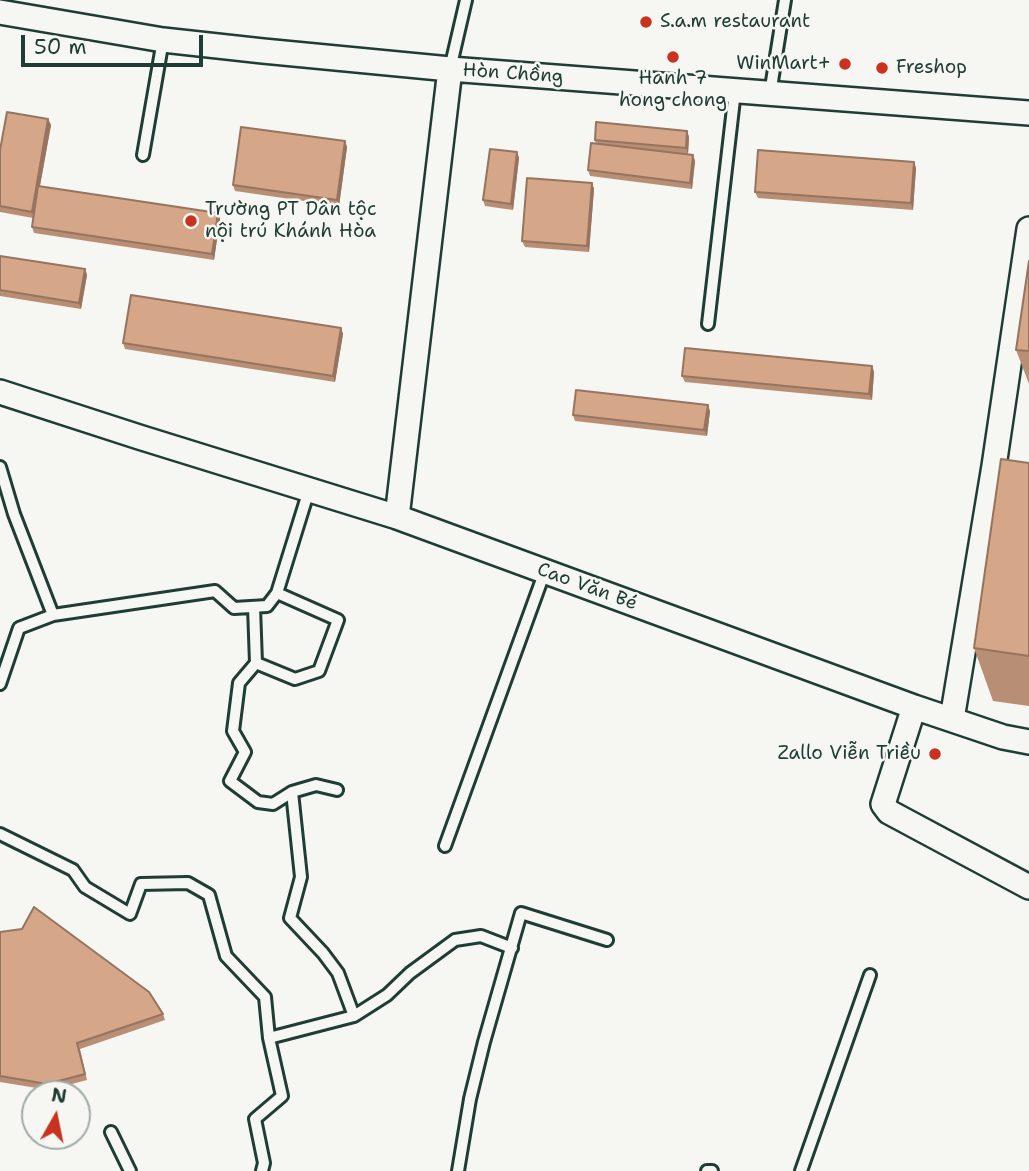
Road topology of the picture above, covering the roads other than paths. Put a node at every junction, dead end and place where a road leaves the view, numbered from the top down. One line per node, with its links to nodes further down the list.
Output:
1 (466, 0): 5 (lane)
2 (785, 0): 7 (lane)
3 (0, 12): 4 (street, Hòn Chồng)
4 (163, 40): 5 (street, Hòn Chồng); 9 (lane)
5 (450, 69): 6 (street, Hòn Chồng); 17 (street)
6 (735, 91): 7 (street, Hòn Chồng); 11 (lane)
7 (770, 94): 8 (street, Hòn Chồng)
8 (1029, 113)
9 (143, 155)
10 (1029, 229): 13 (street)
11 (708, 324)
12 (0, 392): 16 (street, Cao Văn Bé)
13 (994, 466): 15 (street); 25 (street)
14 (0, 467): 21 (lane)
15 (1017, 470)
16 (309, 490): 17 (street, Cao Văn Bé); 19 (lane)
17 (397, 517): 18 (street, Cao Văn Bé)
18 (545, 571): 24 (street, Cao Văn Bé); 30 (lane)
19 (277, 593): 20 (lane); 22 (lane)
20 (254, 607): 21 (lane); 22 (lane)
21 (53, 614): 23 (lane)
22 (256, 663): 28 (lane)
23 (0, 684)
24 (914, 707): 25 (street, Cao Văn Bé); 31 (street)
25 (952, 719): 26 (street, Cao Văn Bé)
26 (1029, 742)
27 (337, 790): 28 (lane)
28 (292, 792): 35 (lane)
29 (0, 834): 36 (lane)
30 (445, 846)
31 (1029, 887)
32 (607, 940): 33 (lane)
33 (512, 948): 35 (lane); 40 (lane)
34 (870, 975): 41 (lane)
35 (354, 1016): 36 (lane)
36 (269, 1038): 39 (lane)
37 (111, 1132): 38 (lane)
38 (130, 1171)
39 (262, 1171)
40 (458, 1171)
41 (801, 1171)

